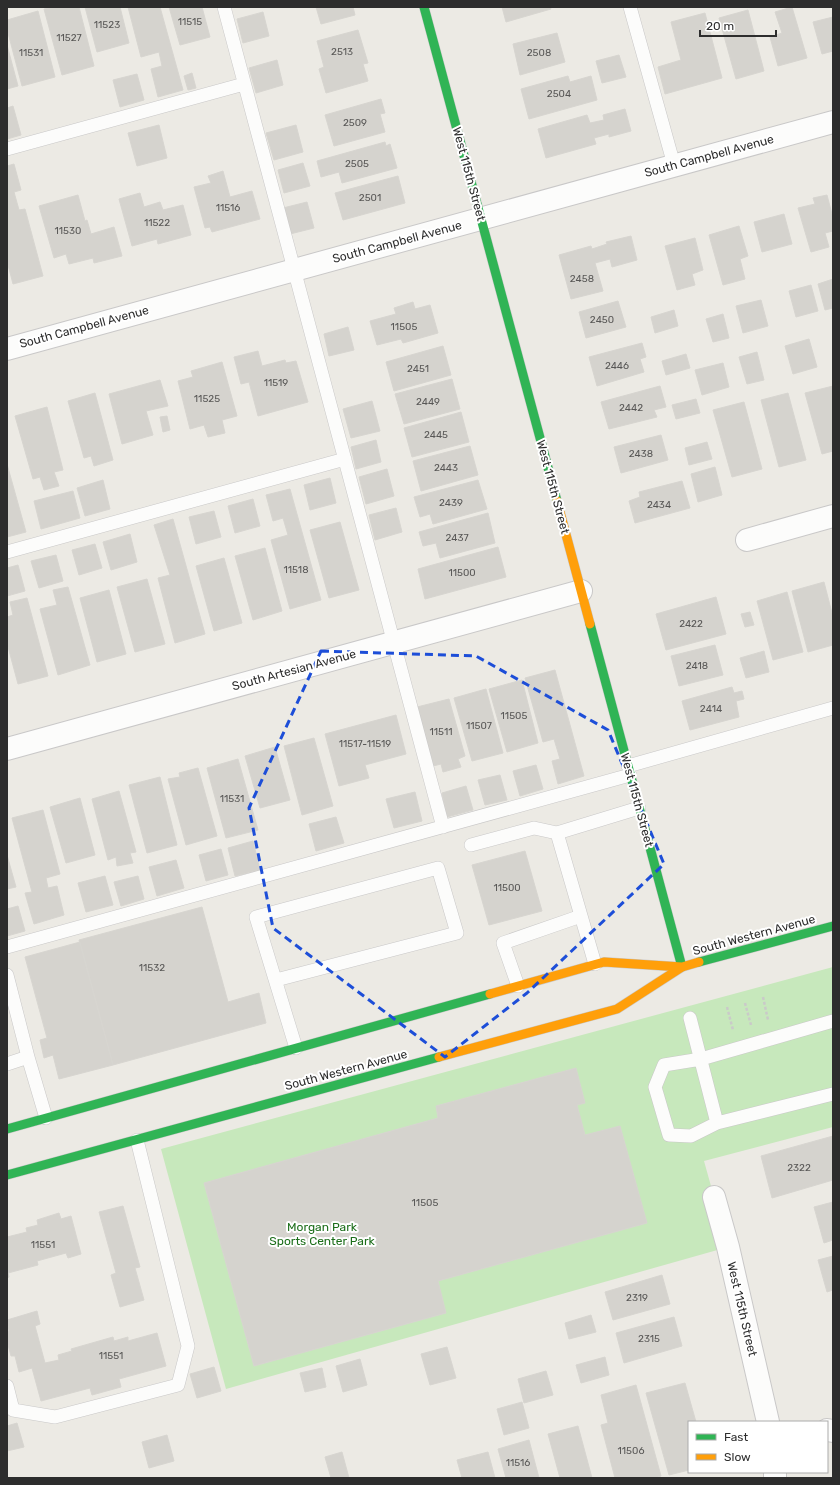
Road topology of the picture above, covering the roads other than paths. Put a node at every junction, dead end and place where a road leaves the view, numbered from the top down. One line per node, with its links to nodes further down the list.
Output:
1 (224, 7): 4 (lane)
2 (424, 7): 8 (main road, West 115th Street)
3 (630, 7): 7 (lane)
4 (244, 84): 6 (lane); 9 (lane)
5 (833, 122): 7 (street, South Campbell Avenue)
6 (7, 149)
7 (674, 165): 8 (street, South Campbell Avenue)
8 (481, 219): 9 (street, South Campbell Avenue); 15 (main road, West 115th Street)
9 (294, 270): 10 (street, South Campbell Avenue); 11 (lane)
10 (7, 349)
11 (345, 459): 14 (lane); 16 (lane)
12 (833, 516): 13 (street)
13 (747, 540)
14 (7, 552)
15 (581, 591): 16 (street, South Artesian Avenue); 19 (main road, West 115th Street)
16 (394, 643): 18 (street, South Artesian Avenue); 21 (lane)
17 (833, 708): 19 (lane)
18 (7, 749)
19 (629, 771): 20 (main road, West 115th Street); 21 (lane)
20 (639, 808): 22 (lane); 28 (main road, West 115th Street)
21 (443, 827): 26 (lane)
22 (557, 833): 23 (lane); 24 (lane)
23 (471, 845)
24 (581, 916): 27 (lane); 31 (lane)
25 (833, 926): 28 (main road, South Western Avenue)
26 (7, 947)
27 (595, 964): 28 (main road, South Western Avenue); 31 (main road, South Western Avenue)
28 (682, 967): 42 (main road, South Western Avenue)
29 (7, 976): 35 (lane)
30 (276, 980): 30 (lane); 34 (lane)
31 (518, 986): 34 (main road, South Western Avenue)
32 (690, 1018): 36 (lane)
33 (833, 1021): 36 (lane)
34 (296, 1048): 39 (main road, South Western Avenue)
35 (28, 1057): 37 (lane); 39 (lane)
36 (701, 1059): 40 (lane); 40 (lane)
37 (7, 1064)
38 (833, 1094): 40 (lane)
39 (46, 1118): 41 (main road, South Western Avenue)
40 (717, 1123)
41 (7, 1129)
42 (137, 1140): 43 (main road, South Western Avenue); 45 (lane)
43 (7, 1175)
44 (714, 1197): 46 (street, West 115th Street)
45 (7, 1386)
46 (768, 1421)

